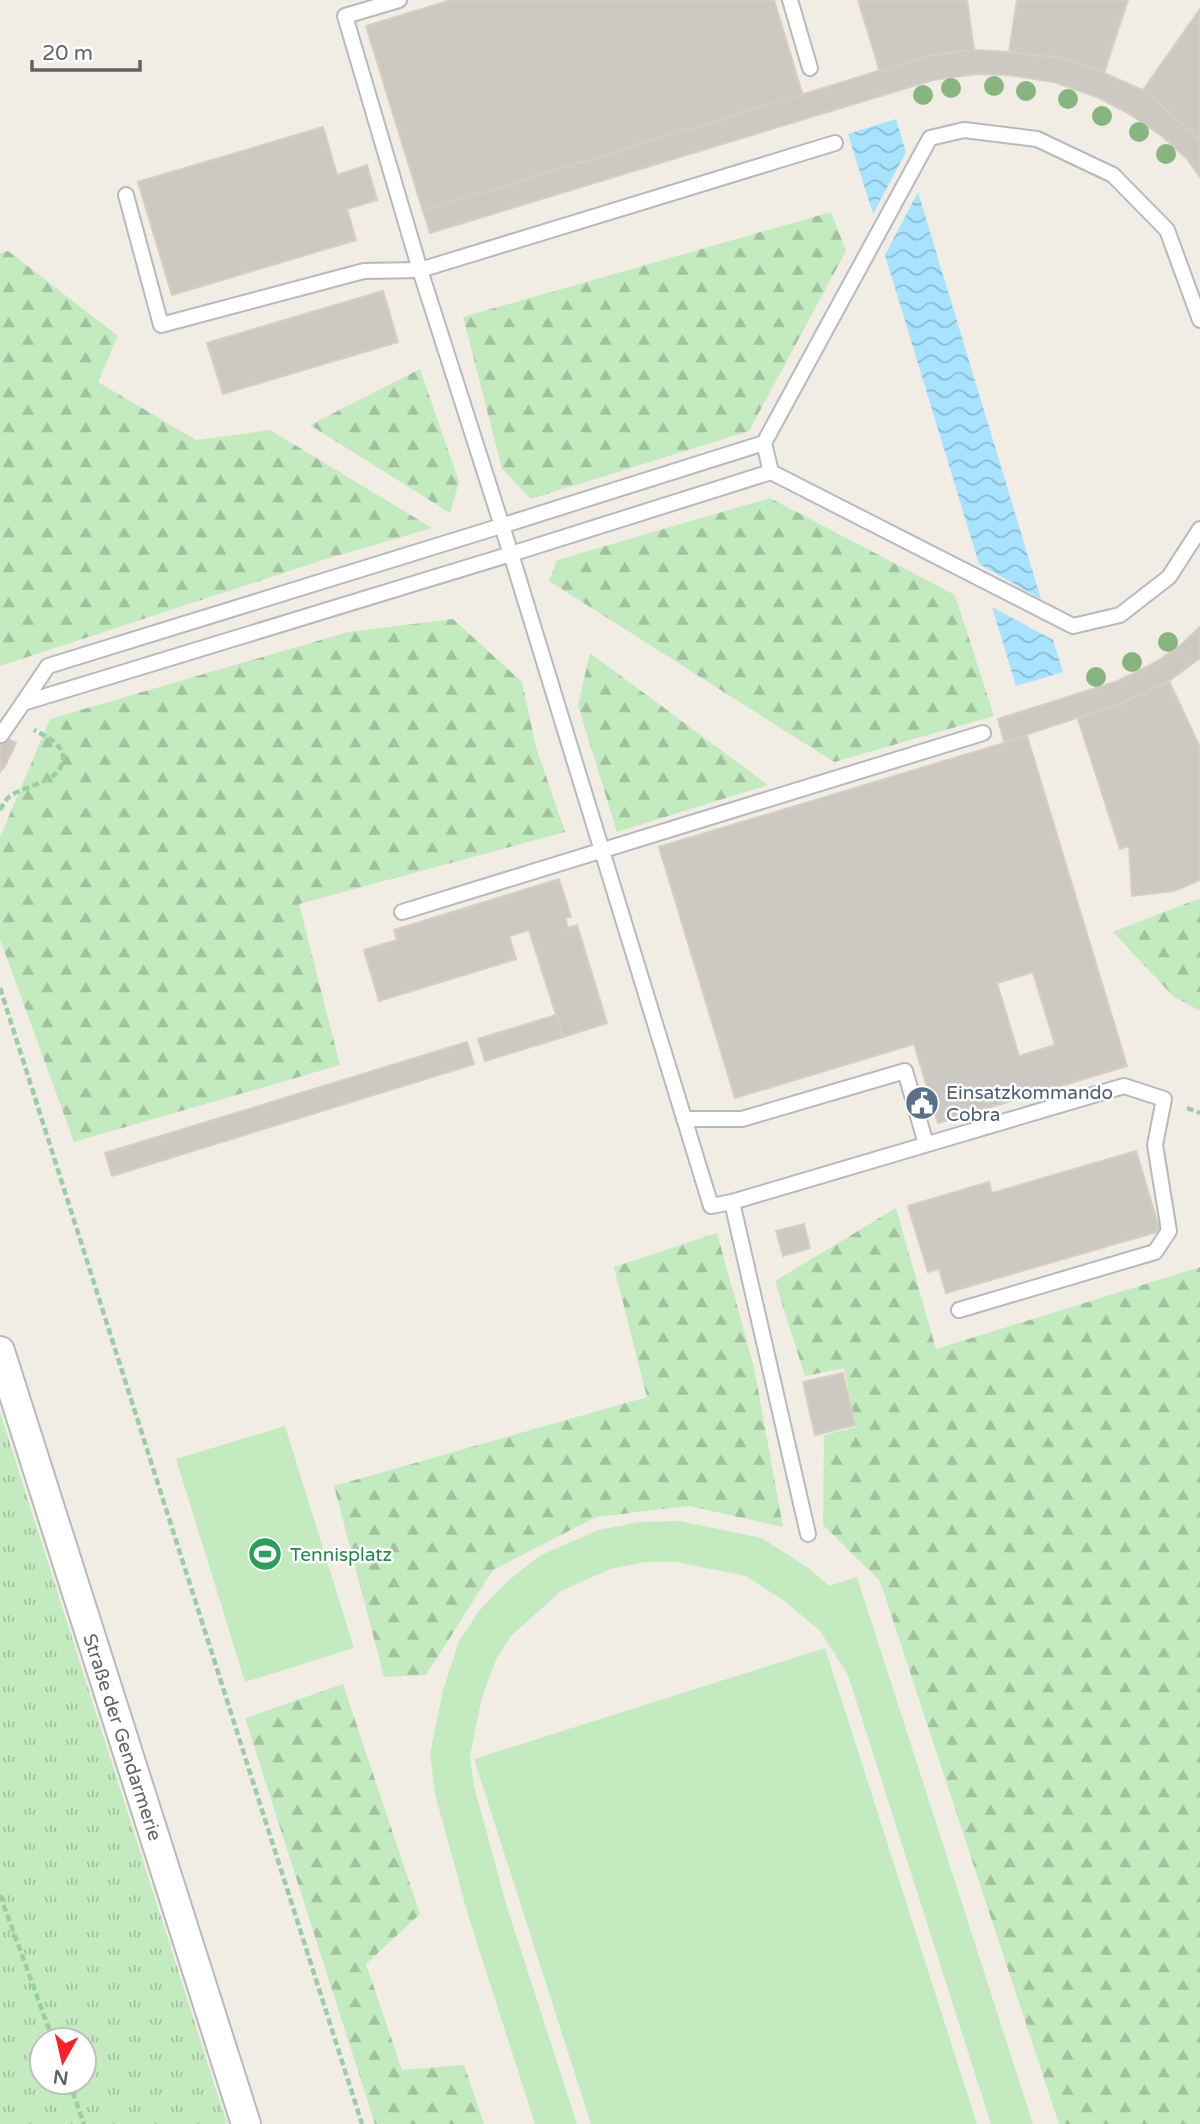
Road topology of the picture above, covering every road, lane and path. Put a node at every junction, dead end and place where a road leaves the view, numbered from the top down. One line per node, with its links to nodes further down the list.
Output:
1 (399, 0): 6 (lane)
2 (790, 0): 3 (lane)
3 (810, 68)
4 (835, 143): 6 (lane)
5 (126, 195): 6 (lane)
6 (420, 270): 10 (lane)
7 (1200, 320): 8 (lane)
8 (764, 443): 9 (lane); 10 (lane)
9 (771, 472): 11 (lane); 12 (lane)
10 (501, 526): 12 (lane); 13 (lane)
11 (1200, 529)
12 (511, 554): 13 (lane); 18 (lane)
13 (23, 703): 14 (lane)
14 (12, 718): 16 (lane); 17 (path)
15 (984, 733): 18 (lane)
16 (1, 735)
17 (0, 810)
18 (602, 851): 19 (lane); 21 (lane)
19 (402, 912)
20 (0, 988): 32 (path)
21 (684, 1119): 22 (lane); 23 (lane)
22 (926, 1144): 23 (lane); 24 (lane)
23 (732, 1202): 26 (lane)
24 (959, 1310)
25 (0, 1351): 31 (street, Straße der Gendarmerie)
26 (808, 1534)
27 (0, 1895): 28 (path)
28 (48, 2026)
29 (74, 2096): 30 (path)
30 (84, 2124)
31 (246, 2124)
32 (362, 2124)

